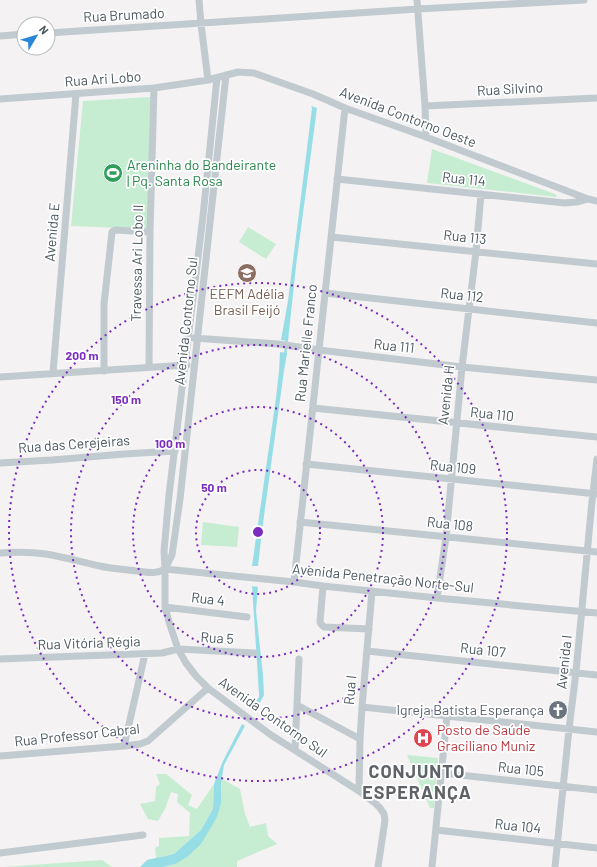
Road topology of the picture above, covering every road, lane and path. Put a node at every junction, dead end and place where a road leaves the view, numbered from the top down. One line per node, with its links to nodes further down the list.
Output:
1 (199, 0): 5 (street)
2 (417, 0): 4 (street)
3 (584, 0): 4 (street, Rua Brumado)
4 (418, 9): 5 (street, Rua Brumado); 16 (street)
5 (201, 24): 6 (street, Rua Brumado); 11 (street)
6 (56, 33)
7 (16, 35): 8 (street)
8 (0, 36)
9 (226, 75): 10 (street, Avenida Contorno Oeste); 17 (street, Avenida Contorno Oeste); 31 (street, Avenida Contorno Sul)
10 (217, 78): 11 (street, Avenida Contorno Oeste); 30 (street, Avenida Contorno Sul)
11 (208, 80): 12 (street, Rua Ari Lobo)
12 (154, 88): 13 (street, Rua Ari Lobo); 23 (street, Travessa Ari Lobo II)
13 (76, 94): 15 (street, Rua Ari Lobo); 38 (street, Avenida E)
14 (597, 98): 16 (street, Rua Silvino)
15 (0, 99)
16 (425, 106): 18 (street)
17 (345, 108): 18 (street, Avenida Contorno Oeste); 19 (street, Rua Marielle Franco)
18 (426, 137): 21 (street, Avenida Contorno Oeste)
19 (337, 178): 20 (street, Rua 114); 24 (street, Rua Marielle Franco)
20 (481, 194): 21 (street, Rua 114); 25 (street, Avenida H)
21 (588, 199): 22 (street, Avenida Contorno Oeste)
22 (597, 201)
23 (150, 232): 35 (street, Travessa Ari Lobo II); 37 (street)
24 (331, 237): 25 (street, Rua 113); 27 (street, Rua Marielle Franco)
25 (476, 251): 26 (street, Rua 113); 28 (street, Avenida H)
26 (597, 264)
27 (325, 293): 28 (street, Rua 112); 32 (street, Rua Marielle Franco)
28 (469, 308): 29 (street, Rua 112); 36 (street, Avenida H)
29 (597, 323)
30 (188, 337): 31 (street, Rua 111); 33 (street, Avenida Contorno Sul)
31 (197, 338): 32 (street, Rua 111); 34 (street, Avenida Contorno Sul)
32 (319, 350): 36 (street, Rua 111); 41 (street, Rua Marielle Franco)
33 (184, 365): 34 (street); 35 (street); 44 (street, Avenida Contorno Sul)
34 (194, 366): 55 (street, Avenida Contorno Sul)
35 (149, 367): 37 (street)
36 (462, 367): 40 (street, Rua 111); 42 (street, Avenida H)
37 (104, 371): 38 (street)
38 (53, 373): 39 (street)
39 (0, 377)
40 (597, 380)
41 (312, 408): 42 (street, Rua 110); 47 (street, Rua Marielle Franco)
42 (456, 423): 43 (street, Rua 110); 48 (street, Avenida H)
43 (597, 437)
44 (175, 451): 46 (street, Rua das Cerejeiras); 55 (street, Avenida Contorno Sul)
45 (597, 459): 49 (street, Avenida I)
46 (0, 463)
47 (306, 464): 48 (street, Rua 109); 50 (street, Rua Marielle Franco)
48 (451, 480): 49 (street, Rua 109); 51 (street, Avenida H)
49 (595, 494): 52 (street, Avenida I)
50 (300, 522): 51 (street, Rua 108); 56 (street, Rua Marielle Franco)
51 (446, 537): 52 (street, Rua 108); 59 (street, Avenida H)
52 (588, 552): 53 (street, Rua 108); 61 (street, Avenida I)
53 (597, 552)
54 (0, 553): 55 (street, Avenida Penetração Norte-Sul)
55 (166, 569): 56 (street, Avenida Penetração Norte-Sul); 60 (street, Avenida Contorno Sul)
56 (294, 582): 57 (street, Avenida Penetração Norte-Sul)
57 (323, 586): 58 (street, Avenida Penetração Norte-Sul); 64 (street)
58 (372, 591): 59 (street, Avenida Penetração Norte-Sul); 64 (street, Rua I)
59 (437, 598): 61 (street, Avenida Penetração Norte-Sul)
60 (165, 607): 63 (street, Rua 4); 65 (street, Avenida Contorno Sul)
61 (582, 612): 62 (street, Avenida Penetração Norte-Sul); 71 (street, Avenida I)
62 (597, 613)
63 (248, 617)
64 (369, 629): 66 (street, Rua I)
65 (178, 649): 67 (street, Rua 5); 68 (street, Rua Vitória Régia); 73 (street, Avenida Contorno Sul)
66 (367, 651): 71 (street, Rua 107); 75 (street, Rua I)
67 (254, 652)
68 (145, 654): 69 (street, Rua Vitória Régia); 80 (street)
69 (0, 659)
70 (299, 659): 74 (street)
71 (576, 672): 72 (street, Rua 107); 77 (street, Avenida I)
72 (597, 675)
73 (208, 688): 80 (street, Rua Professor Cabral); 81 (street, Avenida Contorno Sul)
74 (297, 705): 79 (street); 81 (street)
75 (362, 707): 76 (street); 79 (street, Rua I)
76 (447, 716): 77 (street); 83 (street)
77 (569, 729): 78 (street); 84 (street, Avenida I)
78 (597, 732)
79 (360, 739): 86 (street, Rua I)
80 (124, 746): 82 (street, Rua Professor Cabral)
81 (295, 750): 86 (street, Avenida Contorno Sul)
82 (0, 756)
83 (442, 773): 84 (street, Rua 105); 87 (street)
84 (563, 787): 85 (street, Rua 105); 89 (street, Avenida I)
85 (597, 790)
86 (359, 791): 92 (street, Avenida Contorno Sul)
87 (436, 830): 89 (street, Rua 104); 93 (street)
88 (143, 835): 91 (street)
89 (557, 844): 90 (street, Rua 104); 94 (street, Avenida I)
90 (597, 848)
91 (0, 852)
92 (378, 867)
93 (432, 867)
94 (555, 867)

